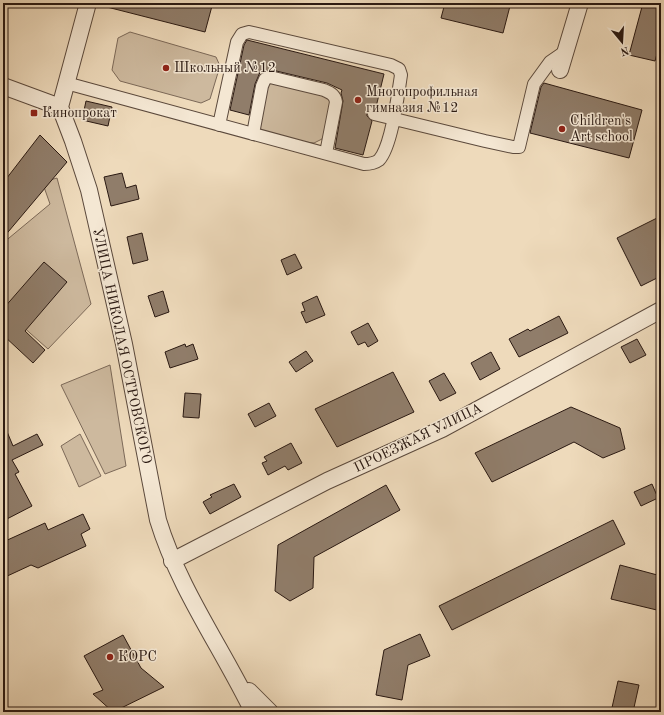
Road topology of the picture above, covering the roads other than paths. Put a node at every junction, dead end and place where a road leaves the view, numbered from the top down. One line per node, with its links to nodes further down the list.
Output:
1 (88, 3): 5 (street)
2 (580, 3): 3 (street)
3 (566, 51): 4 (street); 8 (street)
4 (560, 70)
5 (66, 83): 7 (street); 9 (street)
6 (3, 86): 7 (street)
7 (60, 107): 13 (street, УЛИЦА НИКОЛАЯ ОСТРОВСКОГО)
8 (374, 114)
9 (219, 125): 10 (street); 11 (street)
10 (253, 134): 11 (street); 11 (street)
11 (326, 153)
12 (661, 310): 13 (street, ПРОЕЗЖАЯ УЛИЦА)
13 (172, 561): 14 (street, УЛИЦА НИКОЛАЯ ОСТРОВСКОГО)
14 (237, 678): 15 (street); 16 (street)
15 (254, 712)
16 (270, 712)

